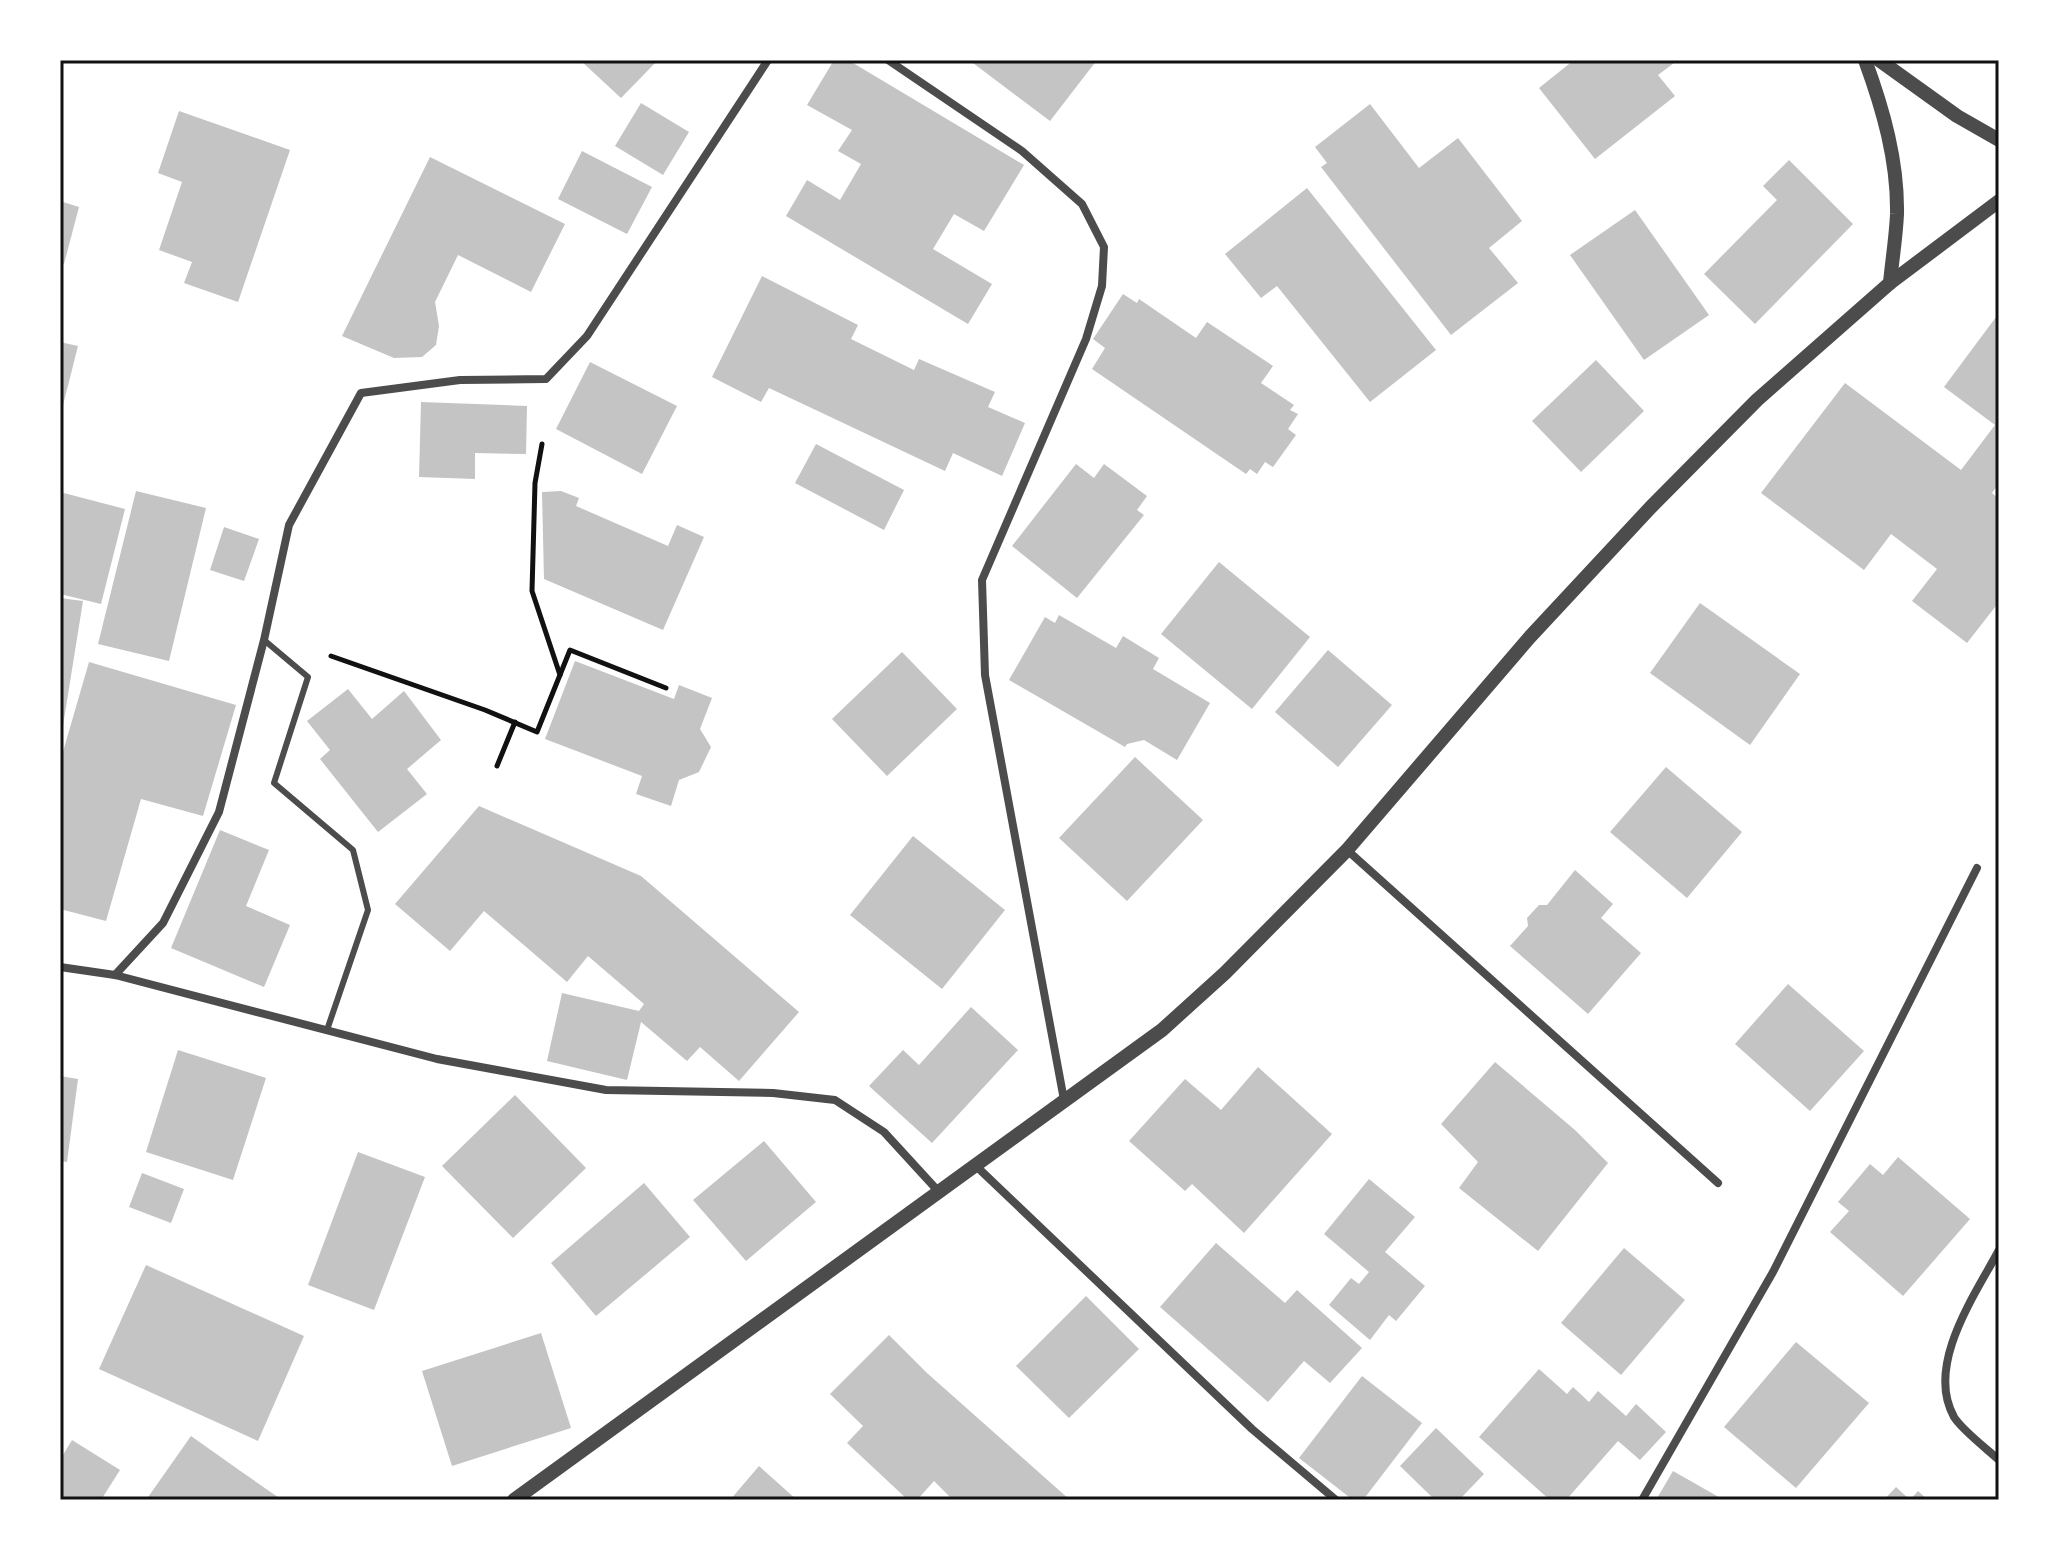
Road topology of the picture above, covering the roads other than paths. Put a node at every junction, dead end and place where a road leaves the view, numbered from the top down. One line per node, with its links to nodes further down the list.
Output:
1 (768, 60): 8 (street)
2 (888, 60): 14 (street)
3 (1865, 60): 7 (street)
4 (1879, 60): 5 (street)
5 (1999, 140)
6 (1999, 201): 7 (street)
7 (1890, 283): 9 (street)
8 (264, 640): 12 (street); 13 (lane)
9 (1347, 850): 14 (street); 16 (street)
10 (1977, 868): 22 (street)
11 (60, 967): 12 (street)
12 (115, 975): 13 (street)
13 (327, 1030): 17 (street)
14 (1064, 1100): 15 (street)
15 (976, 1166): 17 (street); 21 (street)
16 (1718, 1183)
17 (939, 1192): 20 (street)
18 (1999, 1250): 19 (street)
19 (1999, 1460)
20 (514, 1500)
21 (1336, 1500)
22 (1642, 1500)

